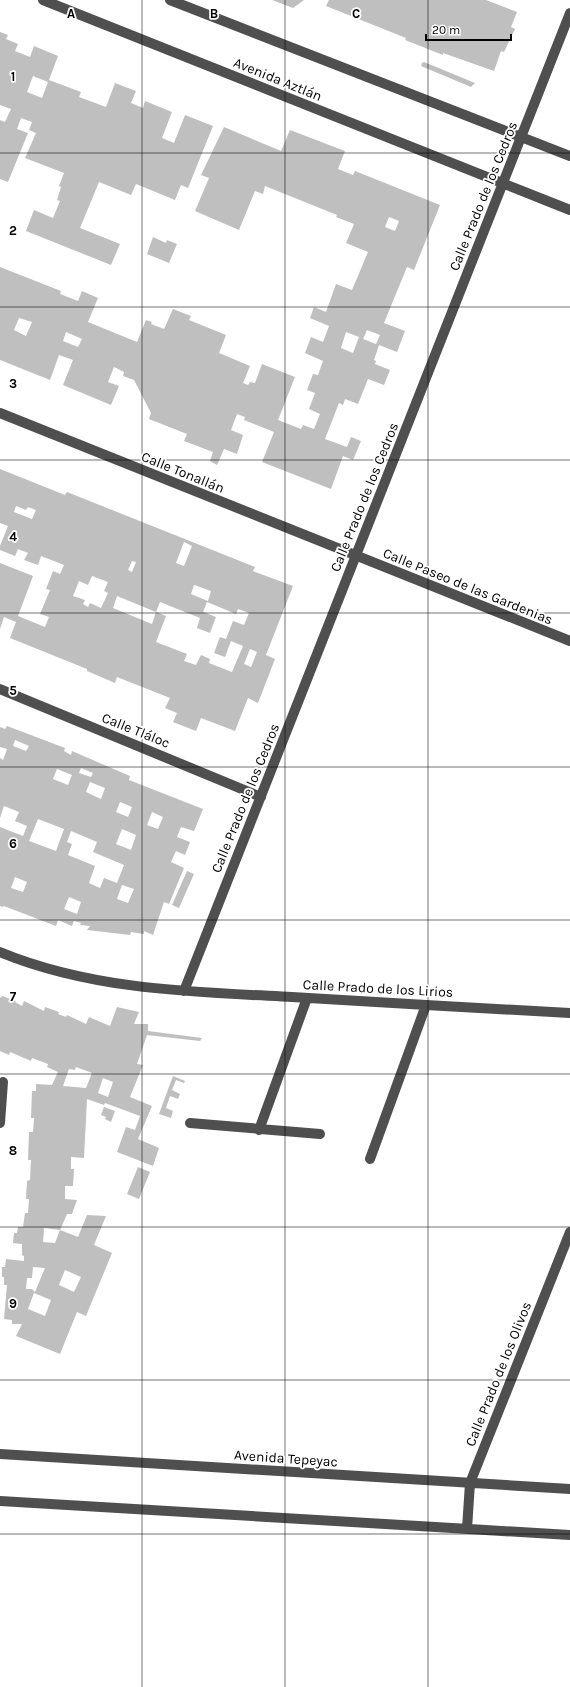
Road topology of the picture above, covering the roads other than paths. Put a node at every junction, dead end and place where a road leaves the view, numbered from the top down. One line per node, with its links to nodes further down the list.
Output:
1 (43, 0): 6 (street, Avenida Aztlán)
2 (170, 0): 4 (street)
3 (570, 13): 4 (street, Calle Prado de los Cedros)
4 (521, 137): 5 (street); 6 (street, Calle Prado de los Cedros)
5 (570, 156)
6 (503, 184): 7 (street, Avenida Aztlán); 9 (street, Calle Prado de los Cedros)
7 (570, 210)
8 (0, 413): 9 (street, Calle Tonallán)
9 (356, 557): 10 (street, Calle Paseo de las Gardenias); 12 (street, Calle Prado de los Cedros)
10 (570, 641)
11 (0, 689): 12 (street, Calle Tláloc)
12 (260, 797): 14 (street, Calle Prado de los Cedros)
13 (0, 952): 14 (street, Calle Prado de los Lirios)
14 (184, 991): 15 (street, Calle Prado de los Lirios)
15 (307, 998): 16 (street, Calle Prado de los Lirios); 21 (street)
16 (426, 1005): 17 (street, Calle Prado de los Lirios); 23 (street)
17 (570, 1013)
18 (3, 1082): 19 (street)
19 (0, 1123)
20 (190, 1123): 21 (street)
21 (259, 1130): 22 (street)
22 (320, 1134)
23 (370, 1158)
24 (570, 1232): 26 (street, Calle Prado de los Olivos)
25 (0, 1454): 26 (street, Avenida Tepeyac)
26 (470, 1483): 27 (street, Avenida Tepeyac); 29 (street, Calle Prado de los Olivos)
27 (570, 1489)
28 (0, 1501): 29 (street)
29 (467, 1529): 30 (street)
30 (570, 1535)

